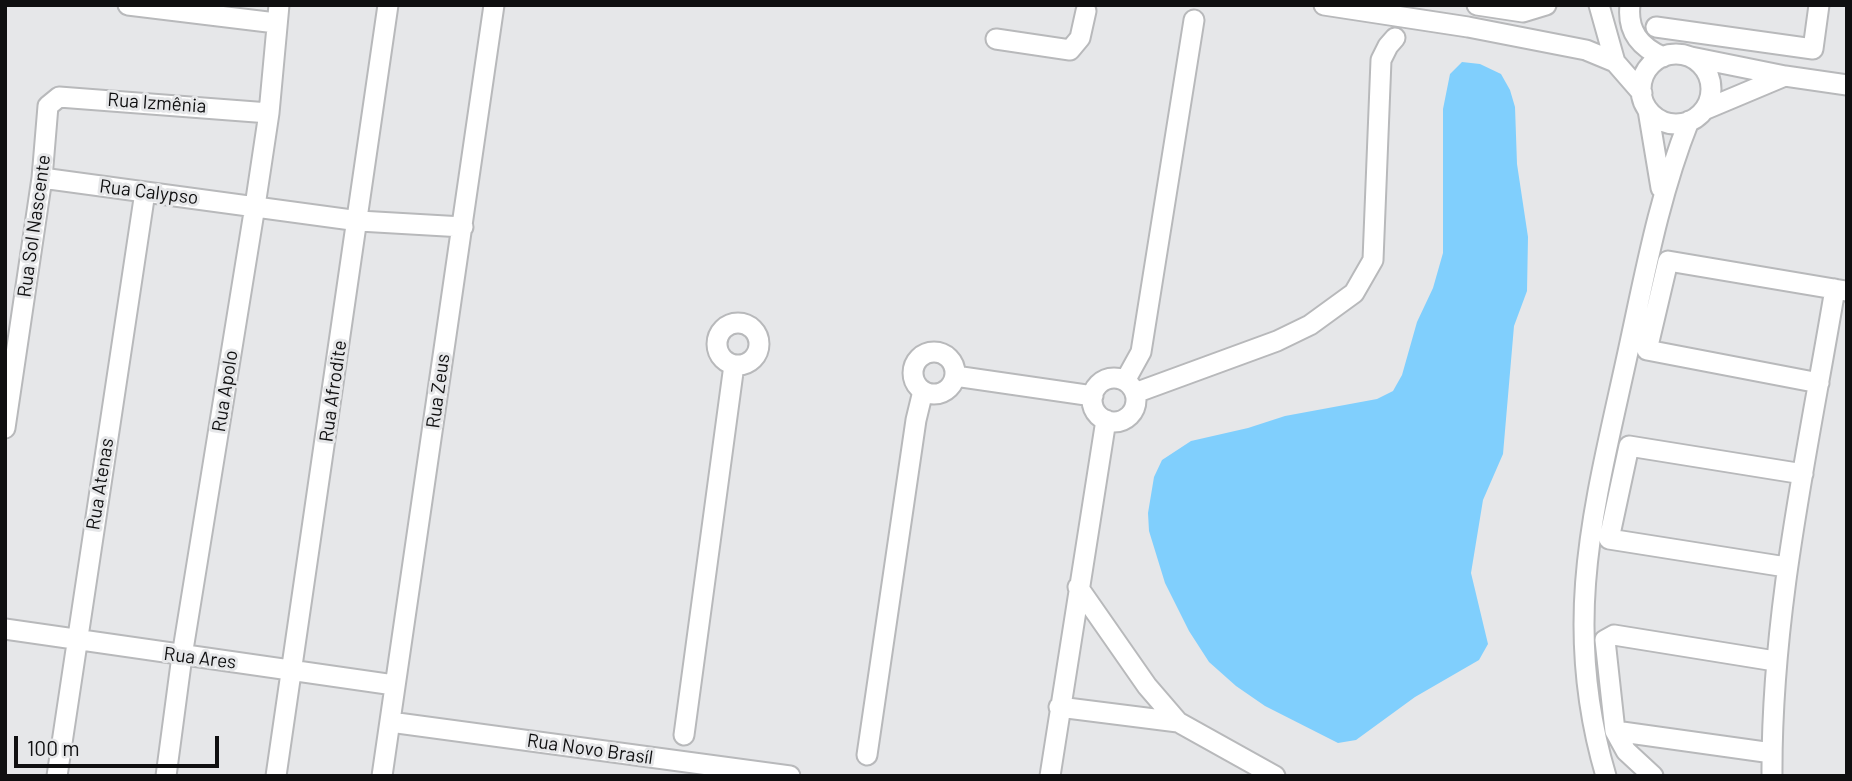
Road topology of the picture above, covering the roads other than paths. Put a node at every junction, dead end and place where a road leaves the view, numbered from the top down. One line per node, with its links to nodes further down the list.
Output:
1 (128, 5): 11 (street)
2 (388, 5): 29 (street, Rua Afrodite)
3 (494, 5): 30 (street, Rua Zeus)
4 (1324, 5): 18 (street)
5 (1477, 5): 6 (street)
6 (1546, 5)
7 (1600, 5): 18 (street)
8 (1630, 5): 16 (street)
9 (1819, 5): 13 (street)
10 (1086, 11): 15 (street)
11 (278, 14): 23 (street, Rua Apolo)
12 (1194, 20): 35 (street)
13 (1656, 27)
14 (1395, 38): 35 (street)
15 (996, 39)
16 (1663, 57): 17 (street); 21 (street)
17 (1690, 57): 19 (street); 24 (street)
18 (1615, 62): 21 (street)
19 (1785, 76): 20 (street); 24 (street)
20 (1847, 85)
21 (1645, 101): 24 (street); 27 (street)
22 (48, 106): 23 (street, Rua Izmênia); 25 (street, Rua Sol Nascente)
23 (269, 113): 28 (street, Rua Apolo)
24 (1697, 116): 27 (street)
25 (42, 178): 26 (street, Rua Calypso); 39 (street, Rua Sol Nascente)
26 (145, 192): 28 (street, Rua Calypso); 44 (street, Rua Atenas)
27 (1662, 196): 65 (street)
28 (256, 206): 29 (street, Rua Calypso); 45 (street, Rua Apolo)
29 (359, 221): 30 (street, Rua Calypso); 47 (street, Rua Afrodite)
30 (463, 227): 48 (street, Rua Zeus)
31 (1841, 290): 34 (street); 34 (street)
32 (734, 365): 53 (street)
33 (955, 376): 36 (street); 36 (street); 37 (street)
34 (1819, 383): 40 (street)
35 (1130, 387): 37 (street); 38 (street)
36 (923, 391): 56 (street)
37 (1093, 396): 38 (street)
38 (1106, 420): 42 (street)
39 (5, 428)
40 (1803, 474): 41 (street); 41 (street)
41 (1786, 567): 46 (street)
42 (1078, 587): 49 (street); 51 (street)
43 (5, 629): 44 (street, Rua Ares)
44 (76, 640): 45 (street, Rua Ares); 58 (street, Rua Atenas)
45 (182, 656): 47 (street, Rua Ares); 59 (street, Rua Apolo)
46 (1774, 661): 52 (street); 55 (street)
47 (292, 669): 48 (street, Rua Ares); 60 (street, Rua Afrodite)
48 (394, 685): 50 (street, Rua Zeus)
49 (1059, 707): 51 (street); 63 (street)
50 (390, 722): 61 (street, Rua Zeus); 62 (street, Rua Novo Brasíl)
51 (1178, 722): 64 (street)
52 (1615, 731): 54 (street); 57 (street)
53 (684, 734)
54 (1658, 737): 55 (street); 57 (street)
55 (1772, 753): 66 (street)
56 (867, 755)
57 (1648, 771)
58 (57, 776)
59 (166, 776)
60 (276, 776)
61 (382, 776)
62 (790, 776)
63 (1050, 776)
64 (1275, 776)
65 (1606, 776)
66 (1772, 776)

